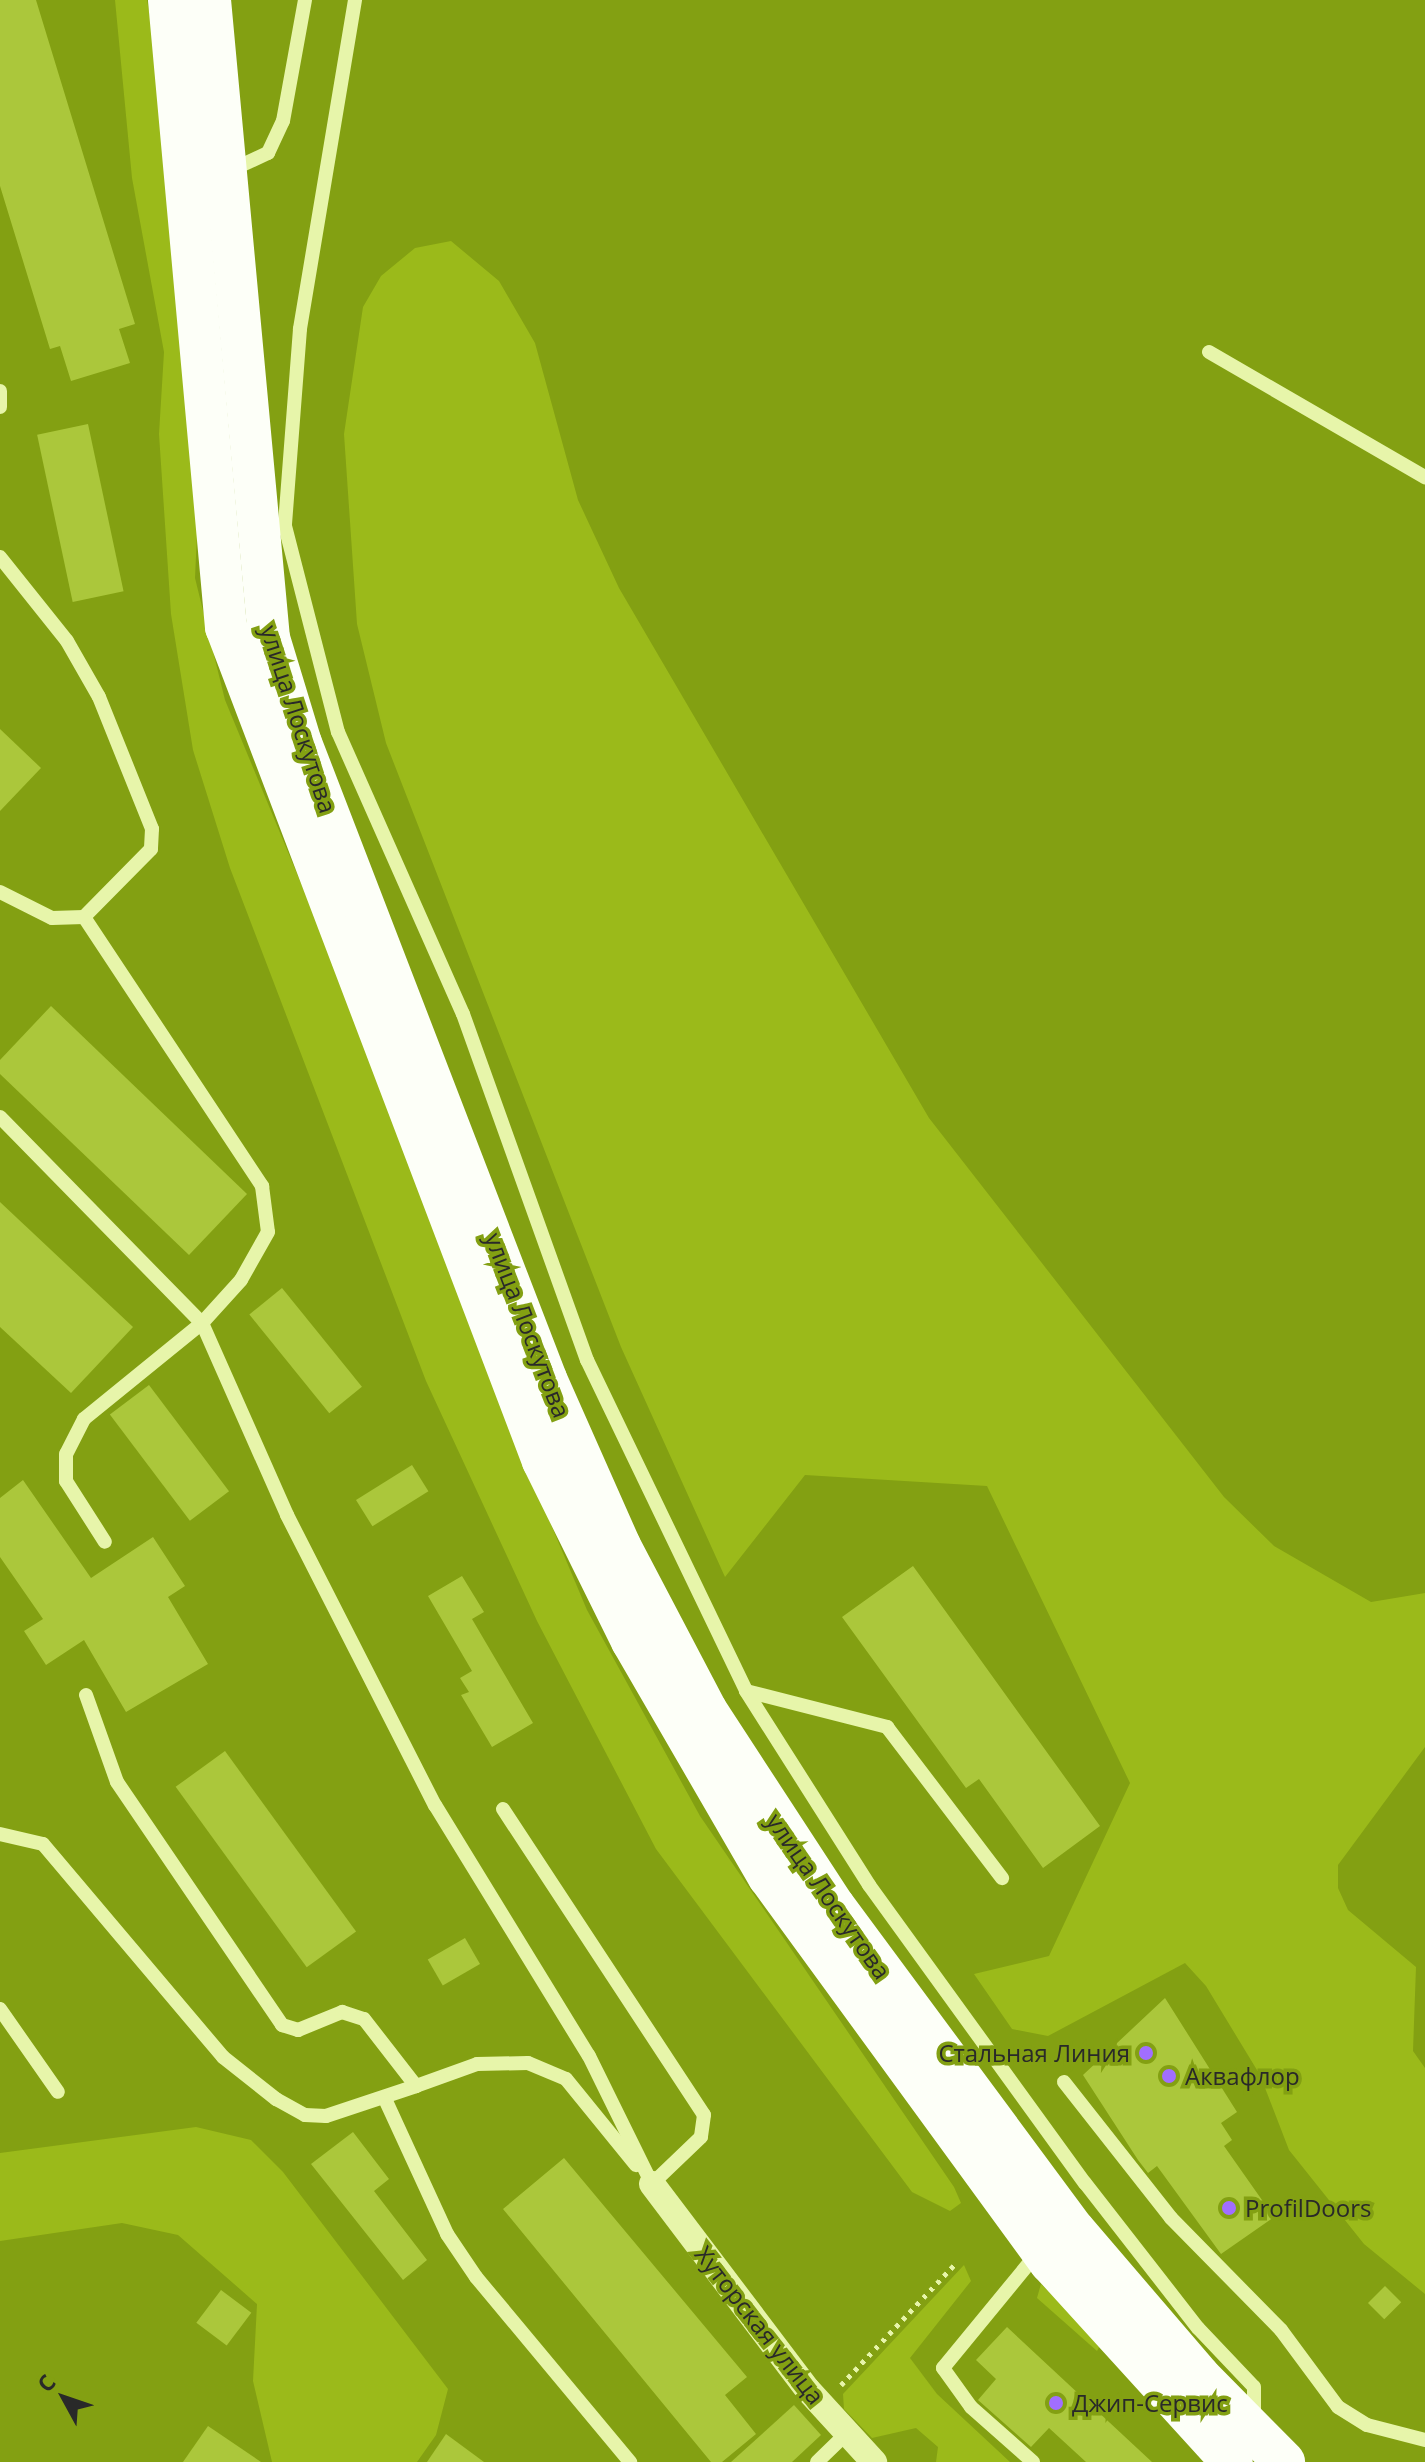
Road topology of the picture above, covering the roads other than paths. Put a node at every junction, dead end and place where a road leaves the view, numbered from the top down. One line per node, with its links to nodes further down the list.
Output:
1 (169, 0): 27 (main road, улица Лоскутова)
2 (210, 0): 5 (main road, улица Лоскутова)
3 (305, 0): 5 (lane)
4 (355, 0): 16 (lane)
5 (229, 171): 30 (main road, улица Лоскутова)
6 (1209, 352): 9 (lane)
7 (0, 391): 8 (lane)
8 (0, 407)
9 (1425, 477)
10 (0, 557): 12 (lane)
11 (0, 892): 12 (lane)
12 (84, 917): 14 (lane)
13 (0, 1117): 14 (lane)
14 (202, 1323): 15 (lane); 26 (lane)
15 (105, 1542)
16 (746, 1691): 20 (lane); 30 (lane)
17 (86, 1695): 23 (lane)
18 (503, 1809): 26 (lane)
19 (0, 1834): 25 (lane)
20 (1002, 1878)
21 (0, 2009): 24 (lane)
22 (1064, 2082): 29 (lane)
23 (416, 2086): 25 (lane); 26 (lane)
24 (58, 2092)
25 (385, 2099): 32 (lane)
26 (652, 2184): 28 (street, Хуторская улица)
27 (1041, 2249): 30 (main road, улица Лоскутова); 35 (lane)
28 (845, 2435): 33 (lane); 34 (street, Хуторская улица)
29 (1425, 2440)
30 (1230, 2451): 31 (main road, улица Лоскутова)
31 (1285, 2460)
32 (630, 2462)
33 (817, 2462)
34 (874, 2462)
35 (1033, 2462)

